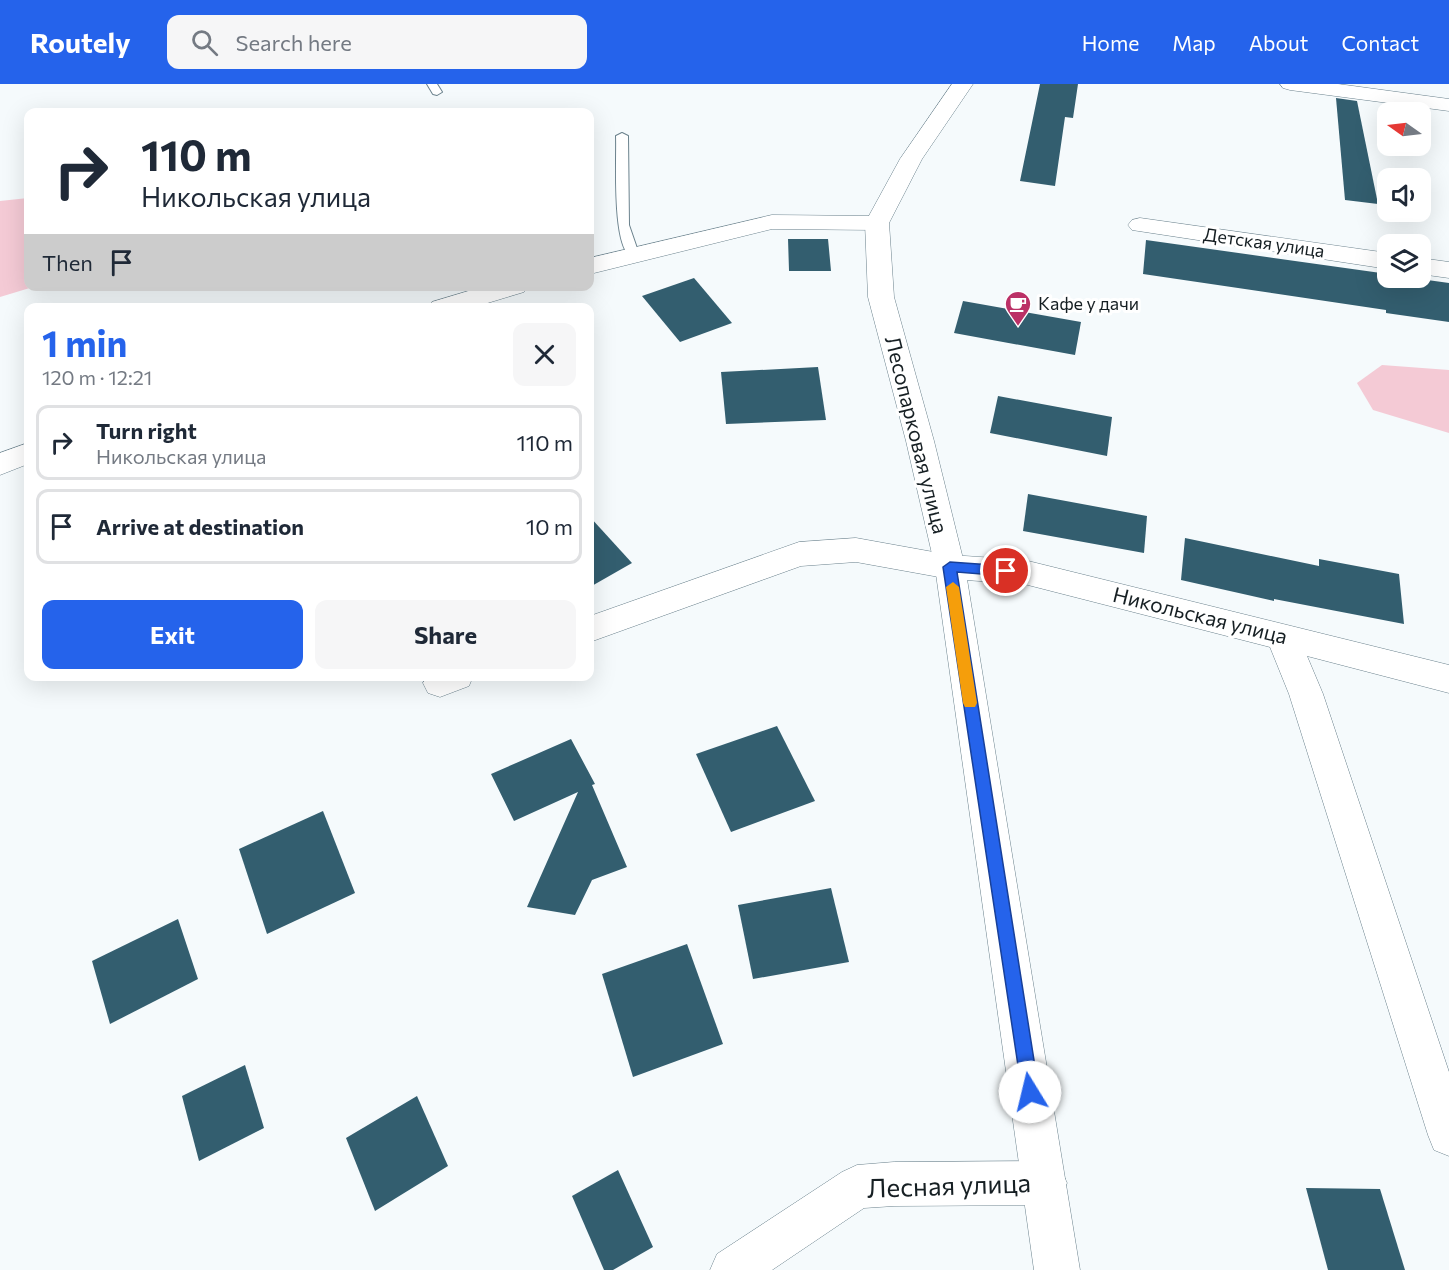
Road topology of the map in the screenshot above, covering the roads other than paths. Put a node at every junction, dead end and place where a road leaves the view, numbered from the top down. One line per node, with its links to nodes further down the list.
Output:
1 (963, 84): 5 (street)
2 (1290, 84): 3 (street)
3 (1449, 105)
4 (622, 135): 7 (lane)
5 (877, 223): 7 (street); 16 (street, Лесопарковая улица)
6 (1140, 225): 8 (street, Детская улица)
7 (633, 254): 9 (street)
8 (1377, 259)
9 (594, 265)
10 (1431, 268): 11 (street)
11 (1449, 270)
12 (498, 291): 13 (street)
13 (458, 303)
14 (24, 455): 15 (street)
15 (0, 465)
16 (950, 567): 17 (street, Никольская улица); 18 (street, Никольская улица); 21 (street, Лесопарковая улица)
17 (594, 628)
18 (1282, 636): 19 (street, Никольская улица); 20 (street)
19 (1449, 679)
20 (1449, 1135)
21 (1045, 1183): 22 (street, Лесная улица); 23 (street, Лесопарковая улица)
22 (733, 1270)
23 (1057, 1270)

